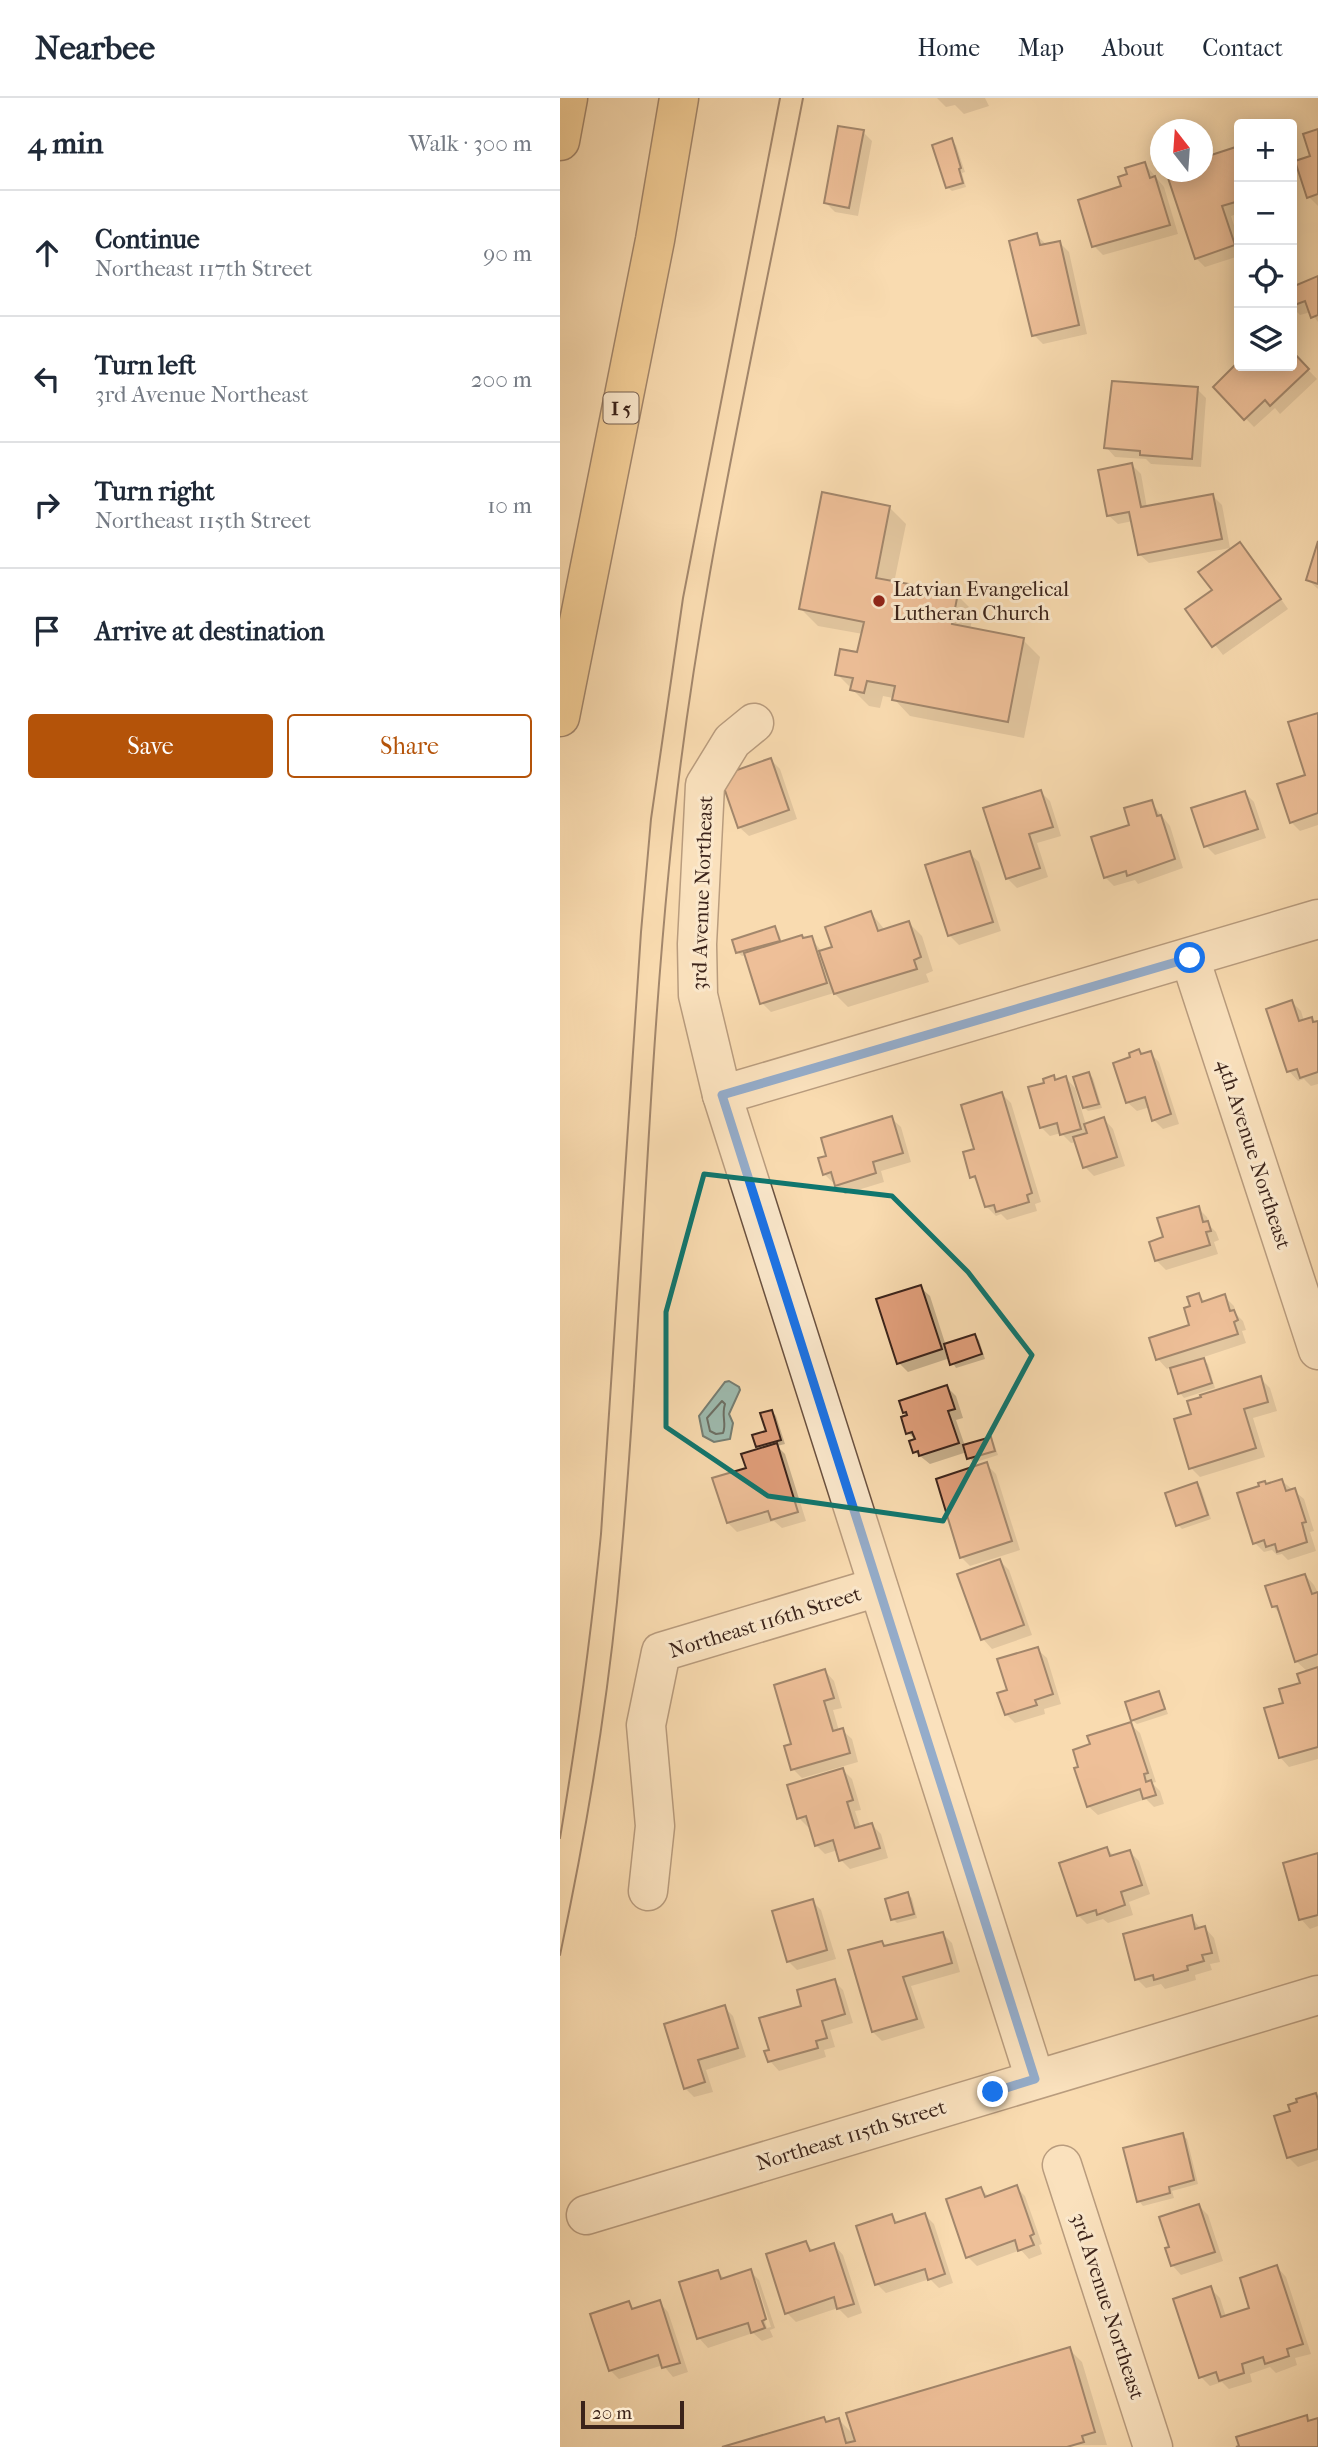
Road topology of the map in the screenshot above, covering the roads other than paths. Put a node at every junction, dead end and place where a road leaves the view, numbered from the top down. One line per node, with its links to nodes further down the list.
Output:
1 (568, 98): 3 (highway)
2 (679, 98): 4 (highway, I 5)
3 (560, 141)
4 (560, 718)
5 (754, 723): 8 (street, 3rd Avenue Northeast)
6 (1318, 919): 7 (street)
7 (1190, 958): 8 (street); 9 (street, 4th Avenue Northeast)
8 (722, 1095): 10 (street, 3rd Avenue Northeast)
9 (1318, 1350)
10 (878, 1587): 11 (street, Northeast 116th Street); 13 (street, 3rd Avenue Northeast)
11 (648, 1891)
12 (1318, 1995): 13 (street, Northeast 115th Street)
13 (1035, 2079): 15 (street, Northeast 115th Street)
14 (1062, 2165): 16 (street, 3rd Avenue Northeast)
15 (586, 2214)
16 (1153, 2447)

